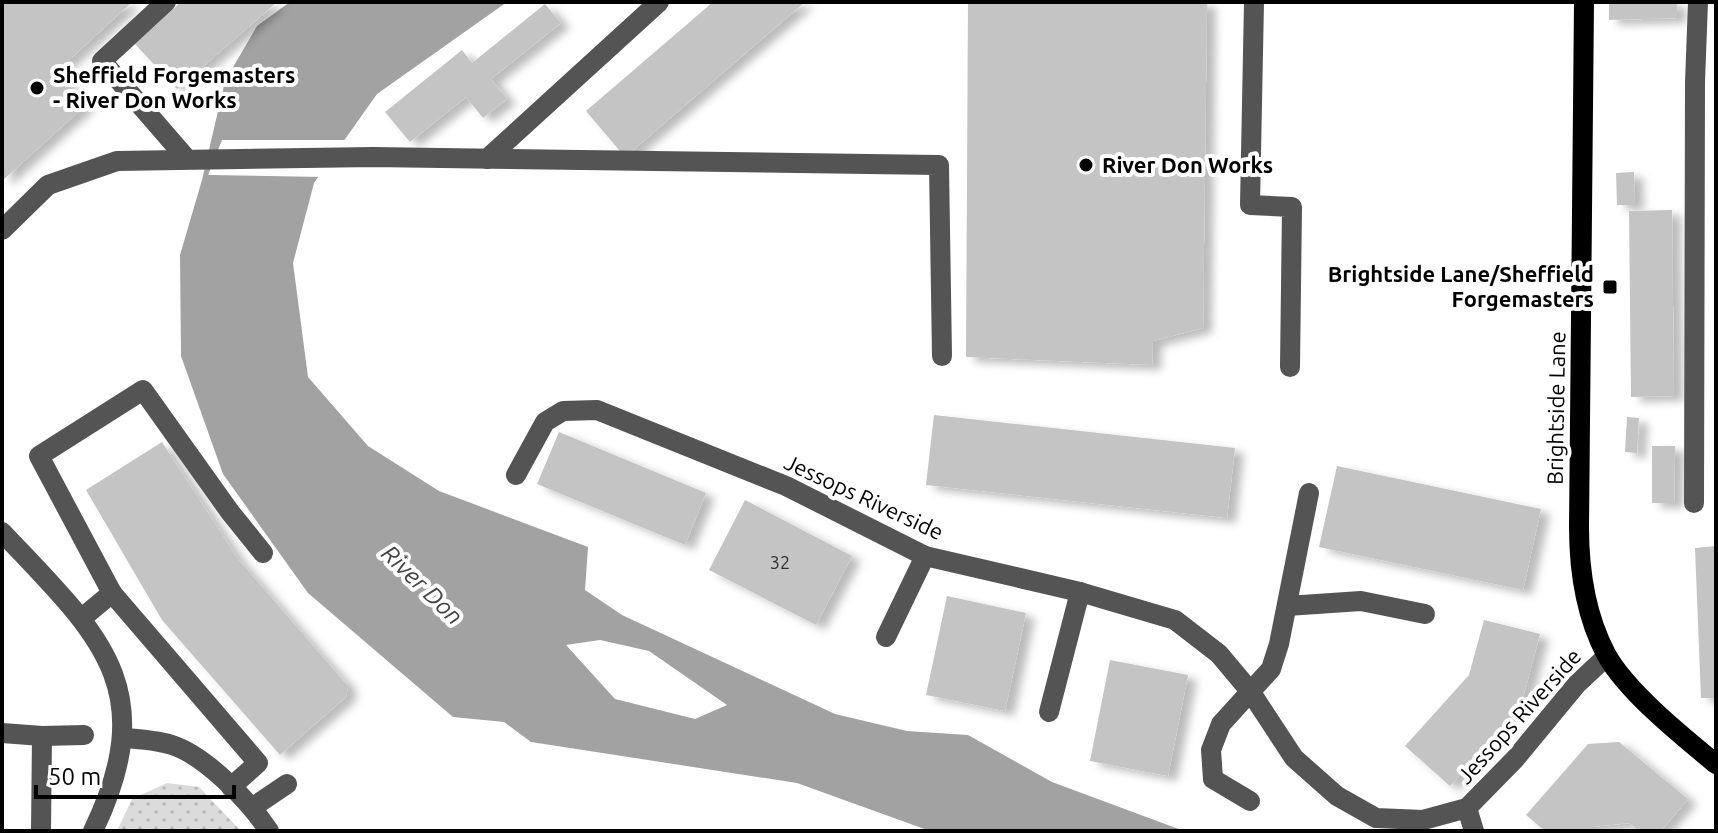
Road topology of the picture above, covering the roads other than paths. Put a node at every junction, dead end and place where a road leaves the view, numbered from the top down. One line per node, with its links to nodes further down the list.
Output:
1 (166, 2): 6 (street)
2 (659, 2): 7 (street)
3 (1254, 2): 10 (street)
4 (1584, 2): 23 (main road, Brightside Lane)
5 (1698, 2): 13 (street)
6 (187, 159): 7 (street); 8 (street)
7 (487, 159): 9 (street)
8 (2, 230)
9 (942, 356)
10 (1290, 367)
11 (516, 475): 16 (street, Jessops Riverside)
12 (1309, 493): 19 (street)
13 (1694, 503)
14 (2, 532): 21 (street)
15 (263, 553): 18 (street)
16 (925, 556): 17 (street, Jessops Riverside); 22 (street)
17 (1080, 592): 24 (street, Jessops Riverside); 25 (street)
18 (112, 593): 21 (street); 32 (street)
19 (1287, 606): 20 (street); 24 (street)
20 (1425, 614)
21 (82, 618): 29 (street)
22 (886, 637)
23 (1607, 656): 30 (main road, Brightside Lane); 35 (street, Jessops Riverside)
24 (1250, 691): 33 (street); 35 (street, Jessops Riverside)
25 (1049, 712)
26 (2, 733): 28 (street)
27 (84, 735): 28 (street)
28 (42, 736): 36 (street)
29 (123, 738): 32 (street); 37 (street)
30 (1716, 764)
31 (287, 784): 34 (street)
32 (231, 787): 34 (street)
33 (1250, 801)
34 (253, 807): 38 (street)
35 (1467, 808): 39 (street, Jessops Riverside)
36 (41, 831)
37 (93, 831)
38 (269, 831)
39 (1474, 831)

